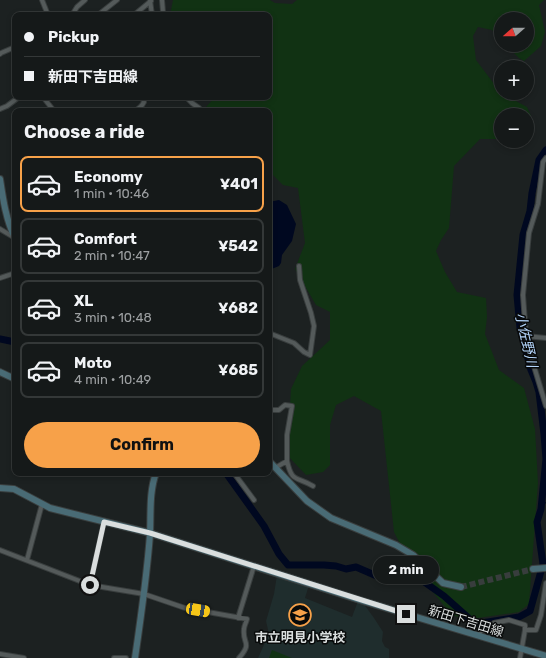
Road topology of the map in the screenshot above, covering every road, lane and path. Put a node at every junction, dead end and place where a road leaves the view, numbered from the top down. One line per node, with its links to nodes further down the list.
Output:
1 (42, 0): 6 (street)
2 (85, 0): 7 (street)
3 (117, 0): 8 (street)
4 (162, 0): 11 (street)
5 (150, 1): 9 (street); 10 (street)
6 (47, 12)
7 (74, 12)
8 (102, 12)
9 (137, 12)
10 (152, 12)
11 (163, 12)
12 (12, 48): 13 (street)
13 (0, 54)
14 (15, 100): 19 (street)
15 (45, 100): 17 (street)
16 (189, 100): 18 (street)
17 (52, 108)
18 (199, 108)
19 (0, 109)
20 (546, 158): 29 (street)
21 (0, 179): 23 (main road)
22 (0, 229): 24 (street)
23 (12, 232)
24 (12, 236)
25 (299, 266): 28 (street)
26 (12, 274): 27 (street)
27 (0, 278)
28 (272, 334)
29 (526, 336): 30 (street); 33 (street)
30 (546, 338)
31 (0, 372): 32 (main road)
32 (12, 378)
33 (546, 406)
34 (272, 410): 35 (street)
35 (287, 461): 37 (street); 40 (street)
36 (272, 464): 37 (main road)
37 (275, 468): 53 (main road)
38 (155, 476): 45 (main road)
39 (236, 476): 42 (street)
40 (312, 486)
41 (0, 488): 43 (main road, 新田下吉田線)
42 (254, 500)
43 (42, 504): 44 (main road, 新田下吉田線); 47 (street)
44 (104, 522): 45 (main road, 新田下吉田線); 52 (street)
45 (150, 533): 48 (main road, 新田下吉田線); 54 (main road)
46 (0, 550): 47 (street)
47 (27, 560): 52 (street)
48 (254, 566): 55 (street); 57 (main road, 新田下吉田線)
49 (546, 568): 50 (main road)
50 (536, 569)
51 (546, 583): 56 (street)
52 (90, 585): 54 (street)
53 (461, 587)
54 (144, 594): 55 (street); 64 (main road)
55 (238, 618): 65 (street)
56 (525, 630): 57 (street); 58 (street)
57 (476, 635): 58 (main road, 新田下吉田線)
58 (522, 650): 60 (main road, 新田下吉田線); 66 (street)
59 (0, 654): 61 (street)
60 (546, 656)
61 (24, 658)
62 (114, 658): 63 (street)
63 (126, 658)
64 (135, 658)
65 (239, 658)
66 (520, 658)

